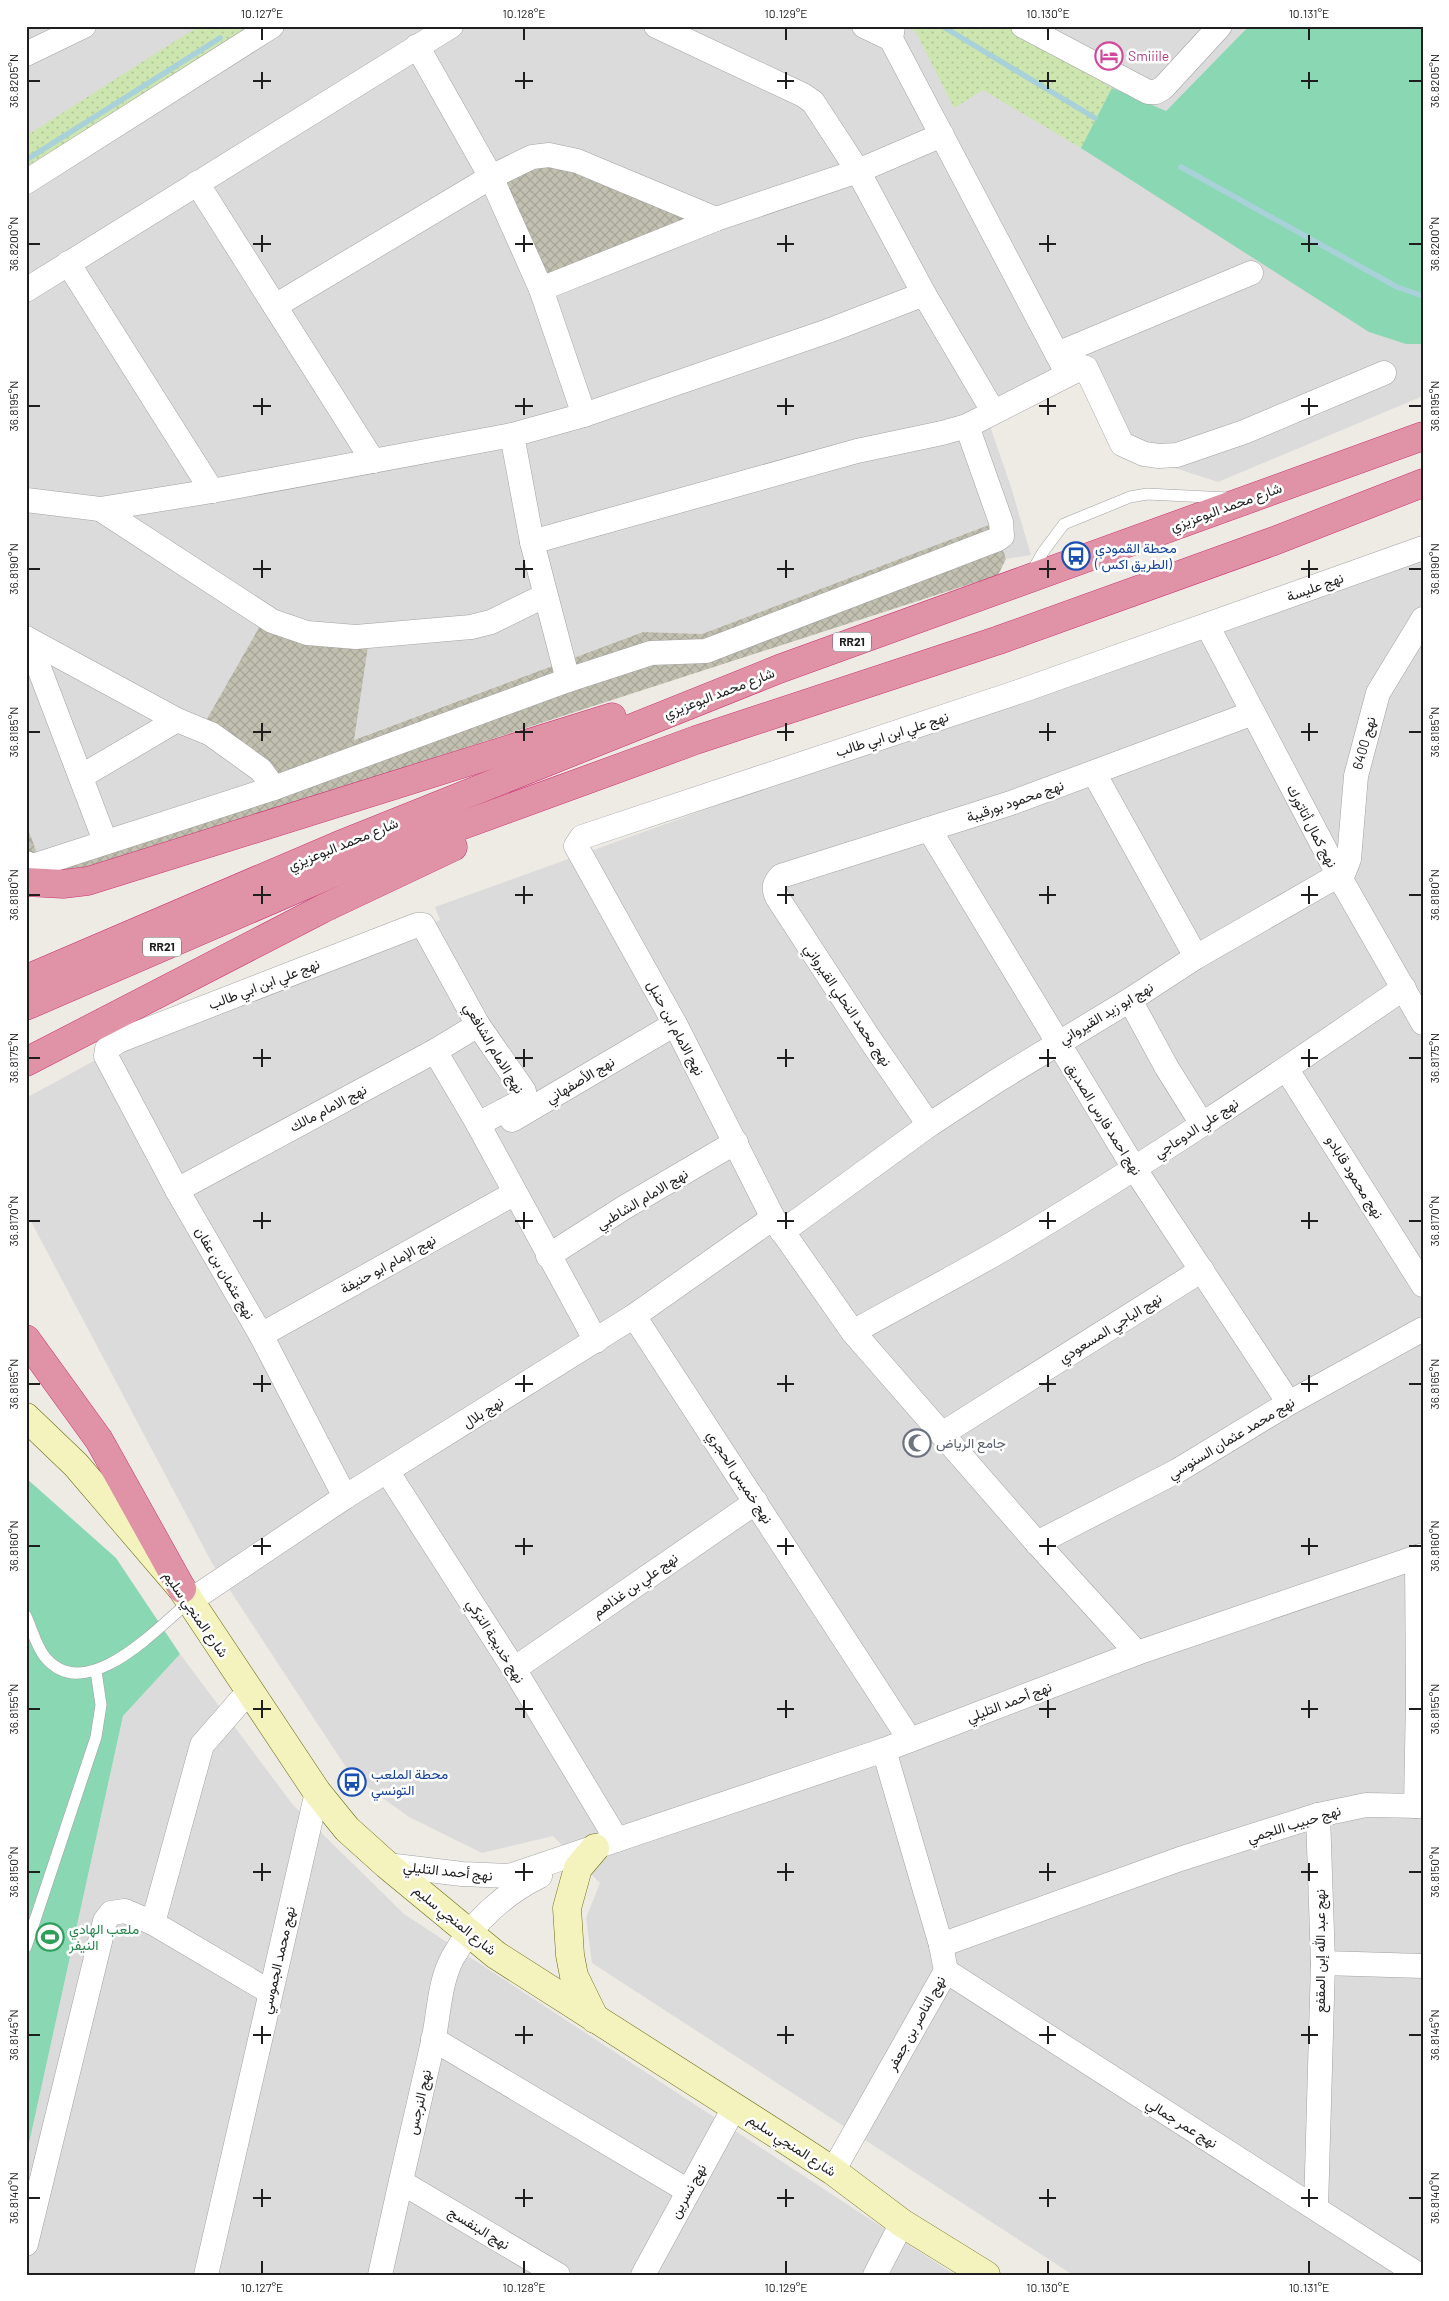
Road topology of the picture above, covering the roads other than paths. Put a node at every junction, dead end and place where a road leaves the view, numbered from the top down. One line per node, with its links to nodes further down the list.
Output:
1 (84, 26): 10 (street)
2 (272, 26): 14 (street)
3 (451, 26): 9 (street)
4 (656, 26): 12 (street)
5 (864, 26): 8 (street)
6 (1220, 26): 7 (street)
7 (1035, 29)
8 (892, 33): 11 (street)
9 (418, 46): 13 (street); 15 (street)
10 (26, 54)
11 (942, 135): 12 (street); 23 (street)
12 (858, 171): 16 (street); 21 (street)
13 (491, 177): 16 (street); 20 (street); 22 (street)
14 (26, 182)
15 (197, 183): 17 (street); 22 (street)
16 (716, 219): 20 (street)
17 (68, 263): 19 (street); 32 (street)
18 (1251, 274): 23 (street)
19 (26, 290)
20 (541, 290): 26 (street)
21 (924, 294): 25 (street); 26 (street)
22 (275, 306): 30 (street)
23 (1062, 364): 24 (street); 25 (street)
24 (1384, 372)
25 (993, 411): 27 (street)
26 (584, 415): 28 (street)
27 (967, 426): 36 (street); 44 (street)
28 (512, 435): 30 (street); 36 (street)
29 (1423, 436): 33 (highway, شارع محمد البوعزيزي / RR21)
30 (374, 461): 32 (street)
31 (1423, 483): 47 (highway, شارع محمد البوعزيزي / RR21)
32 (212, 491): 35 (street)
33 (1250, 499): 38 (highway, شارع محمد البوعزيزي / RR21); 38 (lane)
34 (26, 500): 35 (street)
35 (100, 509): 39 (street)
36 (532, 542): 39 (street)
37 (1423, 548): 41 (street, نهج عليسة)
38 (1028, 578): 43 (highway, شارع محمد البوعزيزي / RR21)
39 (544, 596): 44 (street)
40 (1423, 619): 55 (street, نهج 6400)
41 (1207, 625): 45 (street, نهج كمال أتاتورك); 53 (street, نهج علي ابن ابي طالب)
42 (27, 638): 46 (street); 49 (street)
43 (779, 669): 56 (highway, شارع محمد البوعزيزي / RR21); 57 (highway)
44 (568, 680): 50 (street)
45 (1253, 712): 48 (street, نهج محمود بورقيبة); 55 (street, نهج كمال أتاتورك)
46 (177, 720): 49 (street); 50 (street)
47 (696, 740): 56 (highway, شارع محمد البوعزيزي / RR21); 65 (highway)
48 (1094, 774): 51 (street, نهج محمود بورقيبة); 60 (street)
49 (82, 776): 52 (street)
50 (274, 788): 52 (street)
51 (929, 829): 58 (street, نهج محمود بورقيبة); 69 (street, نهج احمد فارس الصديق)
52 (105, 841): 54 (street)
53 (578, 842): 67 (street, نهج الامام ابن حنبل)
54 (26, 863)
55 (1339, 876): 60 (street, نهج ابو زيد القيرواني); 62 (street, نهج كمال أتاتورك)
56 (293, 877): 61 (highway, شارع محمد البوعزيزي / RR21); 64 (highway, شارع محمد البوعزيزي / RR21)
57 (26, 882)
58 (775, 883): 76 (street, نهج محمد النحلي القيرواني)
59 (423, 925): 68 (street, نهج الامام الشافعي); 71 (street, نهج علي ابن ابي طالب)
60 (1196, 957): 63 (street, نهج ابو زيد القيرواني)
61 (26, 979)
62 (1404, 988): 66 (street, نهج كمال أتاتورك); 74 (street, نهج علي الدوعاجي)
63 (1130, 1000): 69 (street, نهج ابو زيد القيرواني); 75 (street)
64 (26, 1006)
65 (130, 1006): 70 (highway); 73 (highway)
66 (1423, 1023)
67 (675, 1024): 77 (street, نهج الأصفهاني); 78 (street, نهج الامام ابن حنبل)
68 (478, 1025): 72 (street, نهج الامام مالك); 77 (street, نهج الامام الشافعي)
69 (1058, 1042): 76 (street, نهج ابو زيد القيرواني); 79 (street, نهج احمد فارس الصديق)
70 (26, 1048)
71 (107, 1049): 80 (street, نهج عثمان بن عفان)
72 (434, 1051): 77 (street); 80 (street, نهج الامام مالك)
73 (26, 1062)
74 (1287, 1070): 75 (street, نهج علي الدوعاجي); 85 (street, نهج محمود قابادو)
75 (1202, 1124): 79 (street, نهج علي الدوعاجي)
76 (930, 1125): 82 (street, نهج ابو زيد القيرواني)
77 (481, 1130): 81 (street)
78 (736, 1142): 82 (street, نهج الامام ابن حنبل); 83 (street, نهج الامام الشاطبي)
79 (1134, 1168): 84 (street, نهج احمد فارس الصديق); 88 (street, نهج علي الدوعاجي)
80 (177, 1190): 89 (street, نهج عثمان بن عفان)
81 (515, 1193): 83 (street); 89 (street, نهج الإمام ابو حنيفة)
82 (777, 1225): 86 (street, نهج بلال); 88 (street, نهج الامام ابن حنبل)
83 (548, 1256): 91 (street)
84 (1202, 1270): 92 (street, نهج احمد فارس الصديق); 94 (street, نهج الباجي المسعودي)
85 (1423, 1285)
86 (634, 1316): 91 (street, نهج بلال); 97 (street, نهج خميس الحجري)
87 (1423, 1328): 92 (street, نهج محمد عثمان السنوسي)
88 (853, 1332): 94 (street, نهج الامام ابن حنبل)
89 (261, 1335): 96 (street, نهج عثمان بن عفان)
90 (26, 1339): 100 (highway)
91 (596, 1341): 95 (street, نهج بلال)
92 (1289, 1403): 98 (street, نهج محمد عثمان السنوسي)
93 (32, 1426): 100 (main road, شارع المنجي سليم)
94 (942, 1434): 98 (street, نهج الامام ابن حنبل)
95 (387, 1472): 96 (street, نهج بلال); 103 (street, نهج خديجة التركي)
96 (345, 1497): 100 (street, نهج بلال)
97 (756, 1502): 103 (street, نهج علي بن غذاهم); 106 (street, نهج خميس الحجري)
98 (1037, 1543): 102 (street, نهج الامام ابن حنبل)
99 (1420, 1556): 102 (street, نهج أحمد التليلي); 109 (street, نهج حبيب اللجمي)
100 (186, 1595): 104 (lane); 105 (main road, شارع المنجي سليم)
101 (26, 1616): 104 (lane)
102 (1137, 1652): 106 (street, نهج أحمد التليلي)
103 (514, 1668): 111 (street, نهج خديجة التركي)
104 (96, 1671): 116 (lane)
105 (249, 1691): 108 (main road, شارع المنجي سليم); 113 (street)
106 (910, 1740): 107 (street, نهج أحمد التليلي)
107 (884, 1750): 111 (street, نهج أحمد التليلي); 115 (street, نهج الناصر بن جعفر)
108 (317, 1792): 112 (main road, شارع المنجي سليم); 120 (street, نهج محمد الجموسي)
109 (1419, 1806): 110 (street, نهج حبيب اللجمي)
110 (1318, 1815): 115 (street, نهج حبيب اللجمي); 117 (street, نهج عبد الله إبن المقفع)
111 (606, 1844): 112 (street, نهج أحمد التليلي); 114 (street, نهج أحمد التليلي); 121 (main road)
112 (387, 1865): 114 (main road, شارع المنجي سليم)
113 (153, 1923): 120 (street); 129 (street)
114 (468, 1934): 121 (main road, شارع المنجي سليم); 122 (street, نهج النرجس)
115 (942, 1945): 119 (street, نهج الناصر بن جعفر)
116 (26, 1947)
117 (1322, 1963): 118 (street); 127 (street, نهج عبد الله إبن المقفع)
118 (1423, 1966)
119 (946, 1971): 124 (street, نهج الناصر بن جعفر); 127 (street, نهج عمر جمالي)
120 (270, 1992): 130 (street, نهج محمد الجموسي)
121 (595, 2019): 123 (main road, شارع المنجي سليم)
122 (434, 2038): 125 (street, نهج النرجس); 126 (street)
123 (734, 2108): 124 (main road, شارع المنجي سليم); 126 (street, نهج نسرين)
124 (833, 2171): 128 (main road, شارع المنجي سليم)
125 (401, 2182): 131 (street, نهج النرجس); 132 (street, نهج البنفسج)
126 (688, 2191): 133 (street, نهج نسرين)
127 (1316, 2208): 136 (street, نهج عمر جمالي)
128 (902, 2223): 134 (street); 135 (main road, شارع المنجي سليم)
129 (26, 2244)
130 (206, 2275)
131 (380, 2275)
132 (558, 2275)
133 (643, 2275)
134 (875, 2275)
135 (986, 2275)
136 (1419, 2275)

